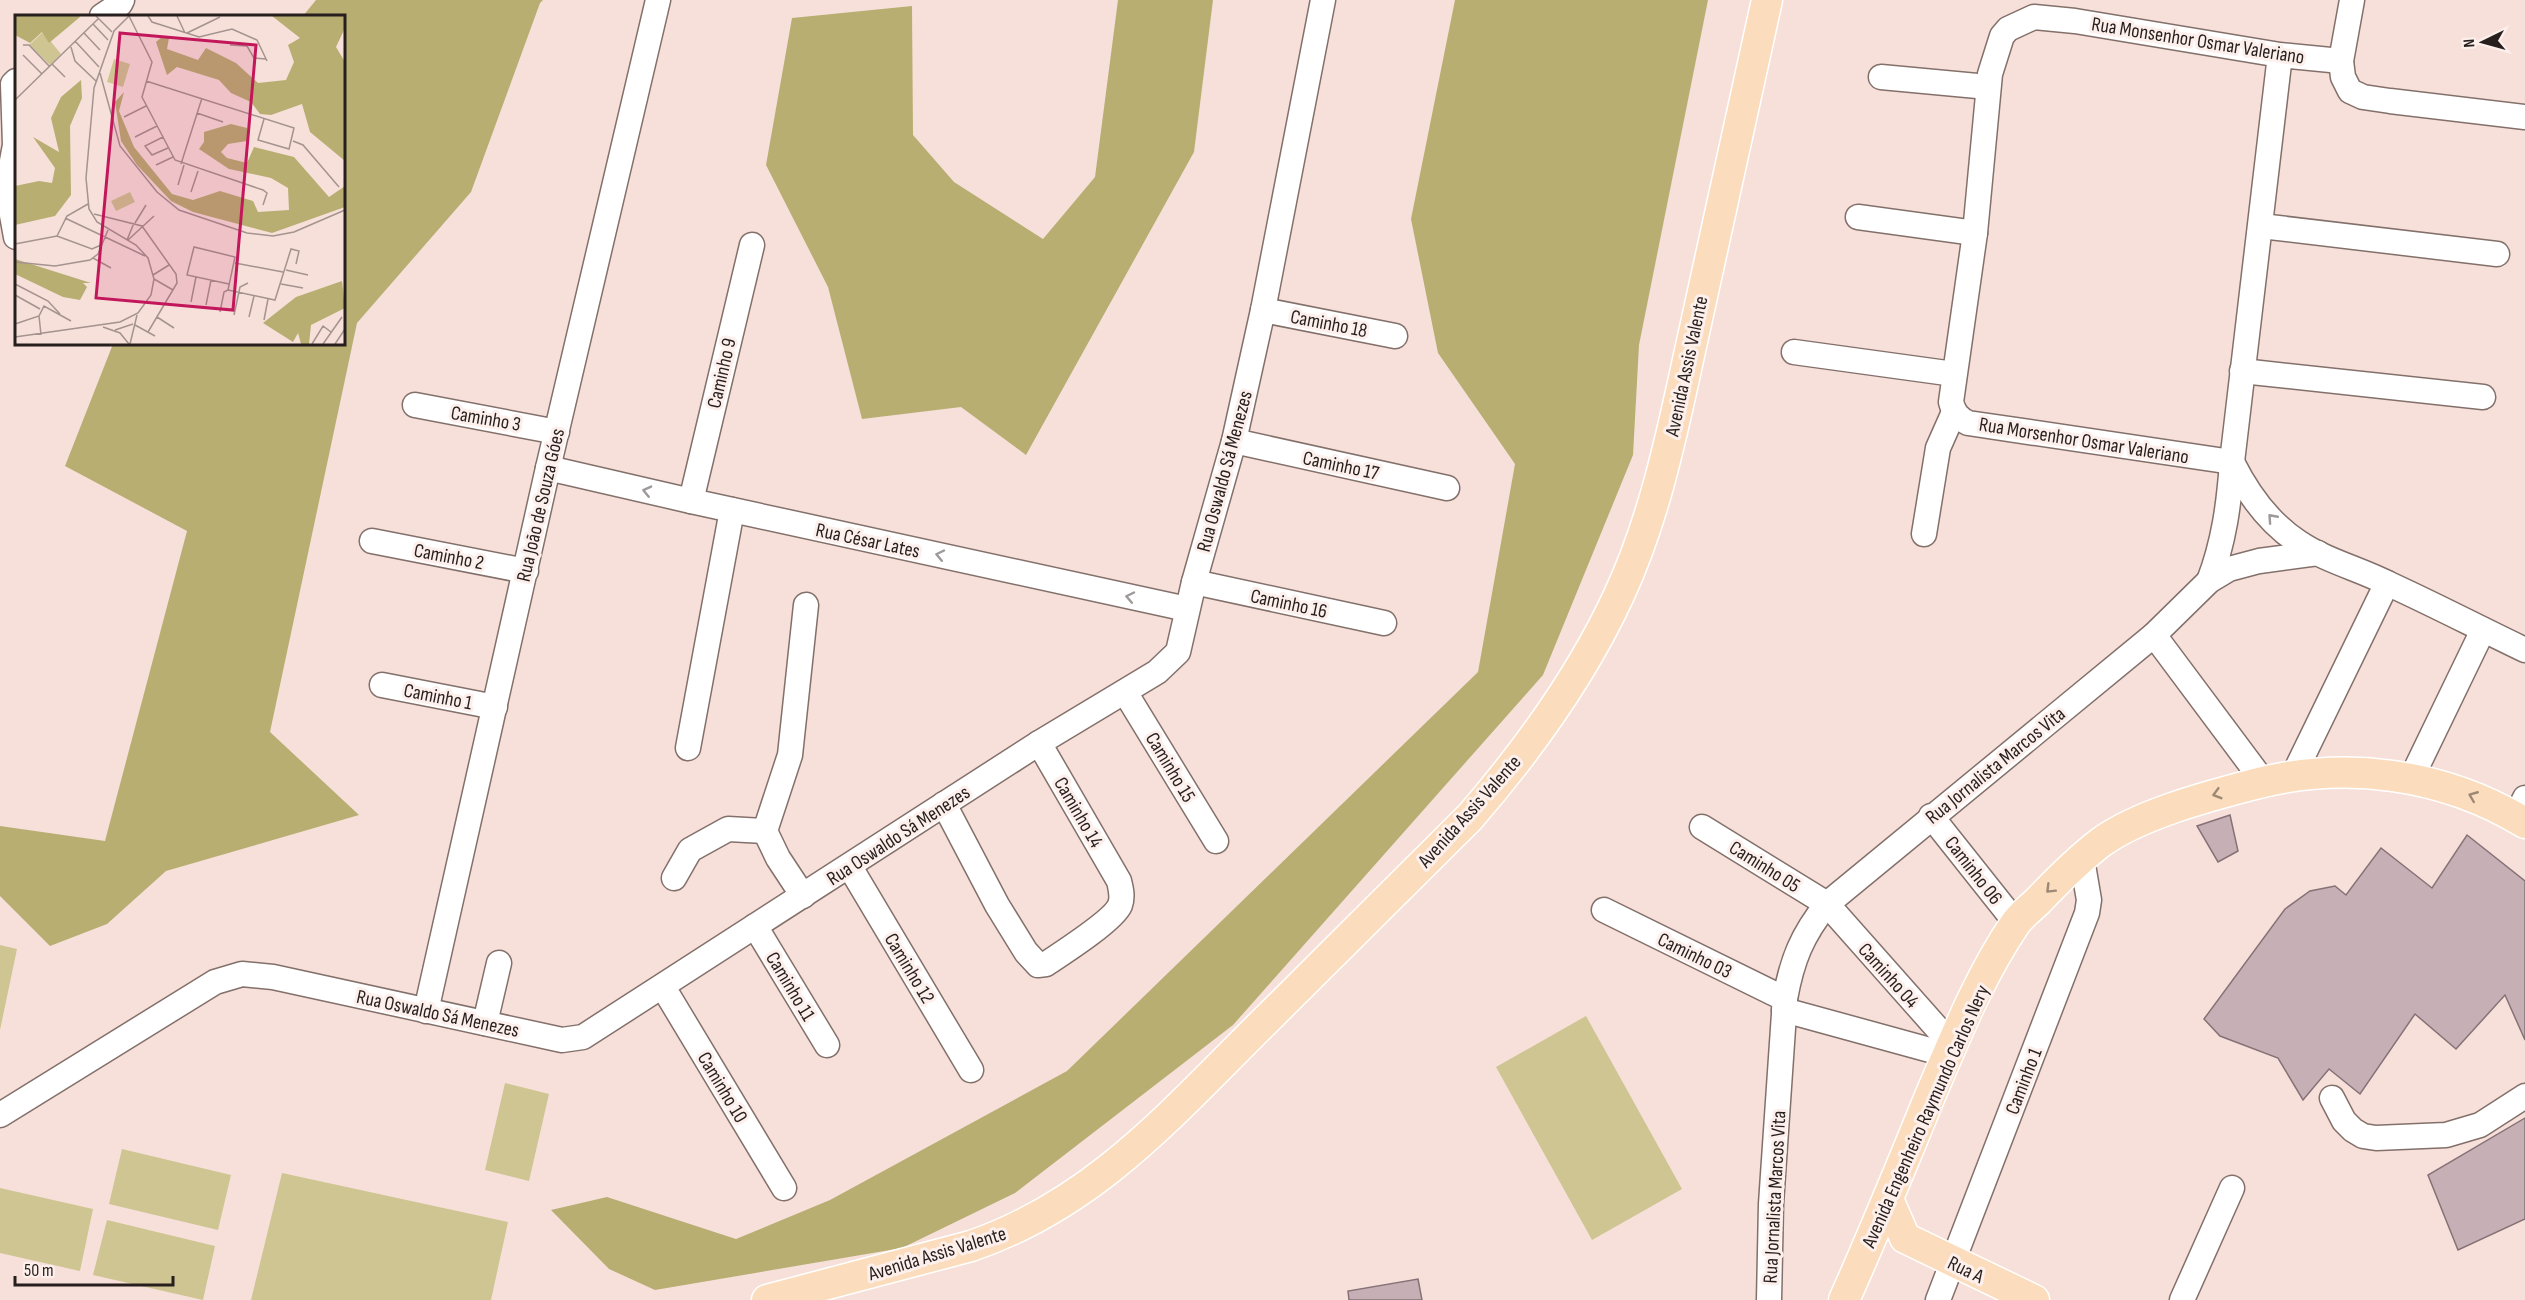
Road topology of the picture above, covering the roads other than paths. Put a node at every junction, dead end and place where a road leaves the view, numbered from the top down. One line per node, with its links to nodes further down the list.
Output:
1 (122, 0): 7 (street)
2 (658, 0): 30 (street, Rua João de Souza Góes)
3 (1323, 0): 22 (street, Rua Oswaldo Sá Menezes)
4 (1767, 0): 90 (main road, Avenida Assis Valente)
5 (2352, 0): 9 (street)
6 (2076, 11): 8 (street, Rua Monsenhor Osmar Valeriano); 12 (street, Rua Morsenhor Osmar Valeriano)
7 (104, 15)
8 (2280, 55): 9 (street, Rua Monsenhor Osmar Valeriano); 17 (street)
9 (2341, 61): 13 (street)
10 (1881, 77): 12 (street)
11 (15, 82): 15 (street)
12 (1988, 87): 19 (street, Rua Morsenhor Osmar Valeriano)
13 (2525, 117)
14 (15, 145): 18 (street)
15 (15, 145)
16 (1858, 217): 19 (street)
17 (2261, 226): 21 (street); 25 (street)
18 (15, 232)
19 (1975, 233): 26 (street, Rua Morsenhor Osmar Valeriano)
20 (752, 245): 35 (street, Caminho 9)
21 (2497, 254)
22 (1263, 310): 23 (street, Caminho 18); 31 (street, Rua Oswaldo Sá Menezes)
23 (1395, 336)
24 (1794, 352): 26 (street)
25 (2242, 371): 27 (street); 32 (street)
26 (1954, 374): 29 (street, Rua Morsenhor Osmar Valeriano)
27 (2483, 397)
28 (415, 405): 30 (street, Caminho 3)
29 (1954, 412): 32 (street, Rua Morsenhor Osmar Valeriano); 37 (street)
30 (557, 432): 33 (street, Rua João de Souza Góes)
31 (1234, 441): 34 (street, Caminho 17); 42 (street, Rua Oswaldo Sá Menezes)
32 (2232, 462): 39 (street, one-way to 32); 41 (street)
33 (548, 468): 35 (street, Rua César Lates, one-way to 33); 40 (street, Rua João de Souza Góes)
34 (1447, 488)
35 (691, 501): 36 (street, Rua César Lates)
36 (732, 510): 45 (street, Rua César Lates, one-way to 36); 54 (street)
37 (1924, 534)
38 (372, 541): 40 (street, Caminho 2)
39 (2318, 554): 41 (street, Rua Jornalista Marcos Vita); 43 (street, Rua Jornalista Marcos Vita)
40 (526, 571): 52 (street, Rua João de Souza Góes)
41 (2209, 581): 48 (street, Rua Jornalista Marcos Vita)
42 (1194, 582): 45 (street, Rua Oswaldo Sá Menezes); 46 (street, Caminho 16)
43 (2387, 583): 47 (street, Rua Jornalista Marcos Vita); 55 (street)
44 (806, 605): 62 (street)
45 (1187, 609): 51 (street, Rua Oswaldo Sá Menezes)
46 (1384, 623)
47 (2483, 630): 49 (street, Rua Jornalista Marcos Vita); 56 (street)
48 (2154, 635): 57 (street); 60 (street, Rua Jornalista Marcos Vita)
49 (2525, 650)
50 (381, 685): 52 (street, Caminho 1)
51 (1125, 692): 53 (street, Rua Oswaldo Sá Menezes); 63 (street, Caminho 15)
52 (495, 707): 75 (street, Rua João de Souza Góes)
53 (1039, 743): 58 (street, Rua Oswaldo Sá Menezes); 58 (street, Caminho 14)
54 (688, 748)
55 (2294, 774): 56 (main road, Avenida Engenheiro Raymundo Carlos Nery); 57 (main road, Avenida Engenheiro Raymundo Carlos Nery)
56 (2411, 779): 59 (main road, Avenida Engenheiro Raymundo Carlos Nery, one-way to 56)
57 (2263, 781): 64 (main road, Avenida Engenheiro Raymundo Carlos Nery, one-way to 64)
58 (944, 804): 65 (street, Rua Oswaldo Sá Menezes)
59 (2522, 813)
60 (1932, 816): 68 (street, Rua Jornalista Marcos Vita); 70 (street, Caminho 06)
61 (1702, 827): 68 (street, Caminho 05)
62 (765, 831): 66 (street); 67 (street)
63 (1216, 841)
64 (2082, 859): 70 (main road, Avenida Engenheiro Raymundo Carlos Nery, one-way to 70); 88 (street, Caminho 1)
65 (850, 867): 67 (street, Rua Oswaldo Sá Menezes); 79 (street, Caminho 12)
66 (674, 878)
67 (803, 896): 71 (street, Rua Oswaldo Sá Menezes)
68 (1827, 904): 74 (street, Rua Jornalista Marcos Vita); 78 (street, Caminho 04)
69 (1604, 910): 74 (street, Caminho 03)
70 (2016, 923): 78 (main road, Avenida Engenheiro Raymundo Carlos Nery)
71 (755, 926): 73 (street, Rua Oswaldo Sá Menezes); 77 (street, Caminho 11)
72 (499, 963): 76 (street)
73 (663, 987): 76 (street, Rua Oswaldo Sá Menezes); 83 (street, Caminho 10)
74 (1785, 1005): 78 (street, Caminho 03); 91 (street, Rua Jornalista Marcos Vita)
75 (426, 1011): 76 (street, Rua Oswaldo Sá Menezes); 82 (street, Rua Oswaldo Sá Menezes)
76 (485, 1023)
77 (827, 1045)
78 (1950, 1050): 85 (main road, Avenida Engenheiro Raymundo Carlos Nery)
79 (971, 1070)
80 (2525, 1096): 81 (street)
81 (2332, 1098)
82 (0, 1115)
83 (784, 1188)
84 (2232, 1188): 94 (street)
85 (1888, 1199): 86 (main road); 87 (main road, Avenida Engenheiro Raymundo Carlos Nery)
86 (1905, 1238): 87 (main road); 88 (main road, Rua A)
87 (1868, 1246): 92 (main road, Avenida Engenheiro Raymundo Carlos Nery)
88 (1953, 1263): 89 (main road, Rua A); 93 (street, Caminho 1)
89 (2027, 1299)
90 (766, 1300)
91 (1769, 1300)
92 (1844, 1300)
93 (1938, 1300)
94 (2182, 1300)

